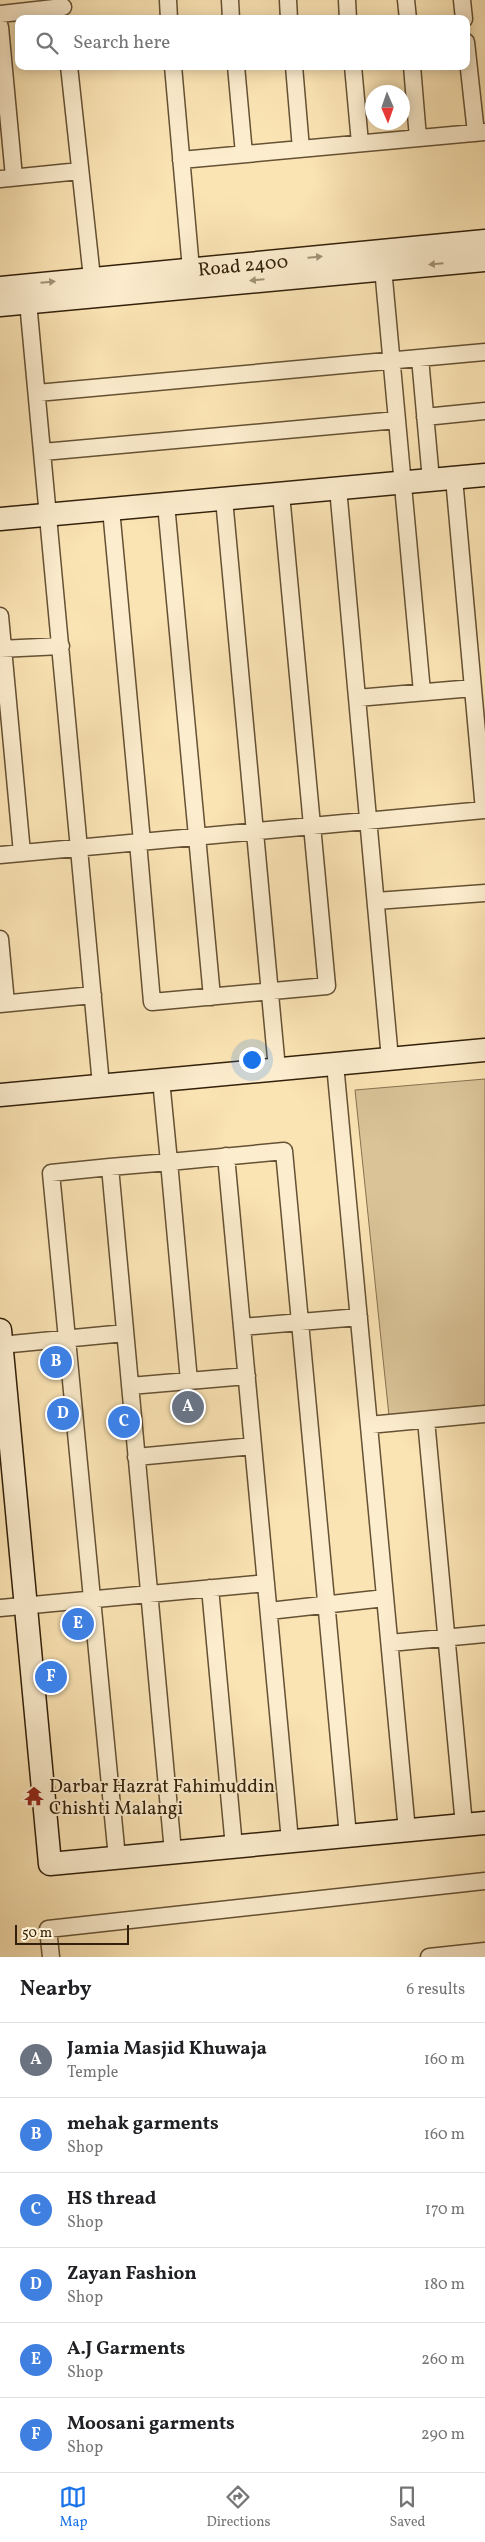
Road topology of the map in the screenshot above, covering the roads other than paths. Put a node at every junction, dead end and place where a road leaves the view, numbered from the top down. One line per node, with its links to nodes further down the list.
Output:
1 (168, 0): 9 (street)
2 (230, 0): 10 (street)
3 (288, 0): 11 (street)
4 (347, 0): 12 (street)
5 (406, 0): 13 (street)
6 (462, 0): 14 (street)
7 (63, 9): 8 (street)
8 (0, 14)
9 (169, 15)
10 (231, 15)
11 (290, 15)
12 (348, 15)
13 (408, 15)
14 (464, 15)
15 (0, 27): 30 (street)
16 (470, 68): 23 (street)
17 (69, 70): 29 (street)
18 (173, 70): 28 (street)
19 (236, 70): 27 (street)
20 (294, 70): 26 (street)
21 (353, 70): 25 (street)
22 (412, 70): 24 (street)
23 (480, 132): 24 (street)
24 (418, 138): 25 (street)
25 (360, 143): 26 (street)
26 (301, 149): 27 (street)
27 (244, 154): 28 (street)
28 (181, 160): 34 (street)
29 (80, 171): 30 (street); 35 (street)
30 (7, 178)
31 (485, 241): 34 (street, Road 2400, one-way to 31)
32 (485, 260): 33 (street, Road 2400, one-way to 33)
33 (383, 268): 37 (street, Road 2400, one-way to 37); 41 (street)
34 (191, 269): 35 (street, Road 2400)
35 (92, 278): 36 (street, Road 2400, one-way to 35)
36 (0, 288)
37 (28, 302): 38 (street, Road 2400); 42 (street)
38 (0, 305)
39 (485, 352): 40 (street)
40 (420, 358): 41 (street); 44 (street)
41 (391, 360): 42 (street); 45 (street)
42 (37, 393): 46 (street)
43 (485, 411): 44 (street)
44 (425, 417): 49 (street)
45 (397, 420): 46 (street); 50 (street)
46 (43, 452): 56 (street)
47 (485, 475): 48 (street)
48 (454, 478): 49 (street); 61 (street)
49 (431, 480): 50 (street)
50 (402, 482): 51 (street); 62 (street)
51 (338, 488): 52 (street); 63 (street)
52 (281, 494): 53 (street); 68 (street)
53 (224, 499): 54 (street); 69 (street)
54 (166, 504): 55 (street); 70 (street)
55 (111, 509): 56 (street); 71 (street)
56 (49, 515): 57 (street); 59 (street)
57 (0, 519)
58 (0, 616): 60 (street)
59 (61, 646): 60 (street); 72 (street)
60 (2, 649): 73 (street)
61 (473, 688): 62 (street); 64 (street)
62 (422, 692): 63 (street)
63 (357, 698): 67 (street)
64 (483, 770): 65 (street)
65 (484, 810): 66 (street); 67 (street)
66 (485, 817)
67 (369, 821): 68 (street); 76 (street)
68 (312, 826): 69 (street); 78 (street)
69 (255, 832): 70 (street); 78 (street)
70 (197, 837): 71 (street); 80 (street)
71 (140, 842): 72 (street); 80 (street)
72 (80, 848): 73 (street); 79 (street)
73 (22, 853): 74 (street)
74 (0, 855)
75 (485, 893): 76 (street)
76 (376, 901): 83 (street)
77 (0, 939): 81 (street)
78 (270, 992): 80 (street); 85 (street)
79 (93, 995): 81 (street); 87 (street)
80 (212, 997)
81 (3, 1004)
82 (485, 1050): 83 (street)
83 (390, 1059): 84 (street)
84 (335, 1064): 85 (street); 92 (street)
85 (277, 1069): 86 (street)
86 (161, 1080): 87 (street); 90 (street)
87 (101, 1086): 88 (street)
88 (0, 1095)
89 (226, 1156): 90 (street); 93 (street); 94 (street)
90 (169, 1162): 91 (street); 99 (street)
91 (110, 1167): 95 (street); 97 (street)
92 (359, 1317): 93 (street); 103 (street)
93 (300, 1323): 94 (street); 112 (street)
94 (242, 1327): 98 (street)
95 (125, 1333): 97 (street); 100 (street)
96 (1, 1338): 97 (street); 111 (street)
97 (67, 1339): 110 (street)
98 (247, 1376): 99 (street); 104 (street)
99 (190, 1381): 100 (street)
100 (130, 1386): 105 (street)
101 (485, 1418): 102 (street)
102 (426, 1420): 103 (street); 116 (street)
103 (369, 1425): 109 (street)
104 (253, 1446): 105 (street); 106 (street)
105 (136, 1457): 108 (street)
106 (266, 1583): 107 (street); 114 (street)
107 (210, 1588): 108 (street); 122 (street)
108 (149, 1594): 110 (street); 123 (street)
109 (385, 1598): 112 (street); 117 (street)
110 (92, 1599): 111 (street); 124 (street)
111 (26, 1605): 113 (street); 124 (street)
112 (326, 1605): 114 (street); 120 (street)
113 (0, 1608)
114 (269, 1611): 121 (street)
115 (485, 1634): 116 (street)
116 (447, 1637): 117 (street); 118 (street)
117 (390, 1642): 119 (street)
118 (475, 1824): 119 (street)
119 (407, 1830): 120 (street)
120 (348, 1836): 121 (street)
121 (290, 1842): 122 (street)
122 (234, 1847): 123 (street)
123 (174, 1852): 124 (street)
124 (117, 1858)
125 (485, 1881): 127 (street)
126 (485, 1951): 128 (street)
127 (51, 1957)
128 (429, 1957)

